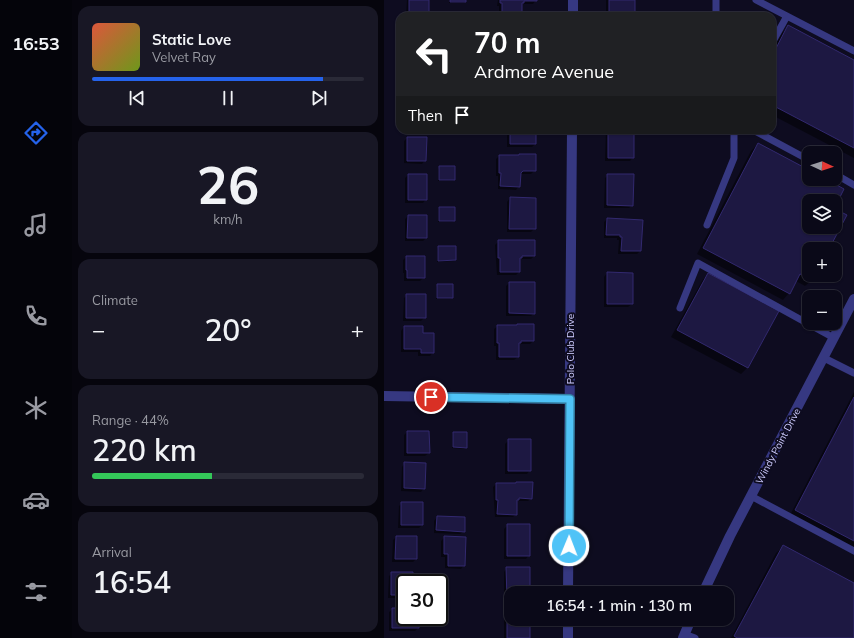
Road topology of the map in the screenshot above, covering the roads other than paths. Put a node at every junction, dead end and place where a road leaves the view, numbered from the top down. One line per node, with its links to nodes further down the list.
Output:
1 (574, 0): 4 (street)
2 (716, 0): 5 (lane)
3 (756, 0): 6 (lane)
4 (573, 12)
5 (716, 12)
6 (787, 16): 7 (lane); 8 (lane)
7 (776, 36)
8 (854, 51)
9 (572, 134): 22 (street, Polo Club Drive)
10 (734, 134): 15 (lane)
11 (760, 134): 12 (lane)
12 (802, 156)
13 (842, 178): 14 (lane)
14 (854, 184)
15 (706, 225)
16 (854, 299): 18 (street, Windy Point Drive)
17 (680, 308): 18 (lane)
18 (834, 338): 19 (street, Windy Point Drive)
19 (824, 358): 20 (lane); 23 (street, Windy Point Drive)
20 (854, 373)
21 (384, 396): 22 (street)
22 (570, 399): 25 (street, Polo Club Drive)
23 (751, 496): 24 (lane); 26 (street, Windy Point Drive)
24 (854, 551)
25 (568, 586)
26 (706, 586)
27 (568, 626): 30 (street)
28 (688, 626): 29 (street)
29 (683, 636): 31 (lane)
30 (568, 638)
31 (695, 638)

